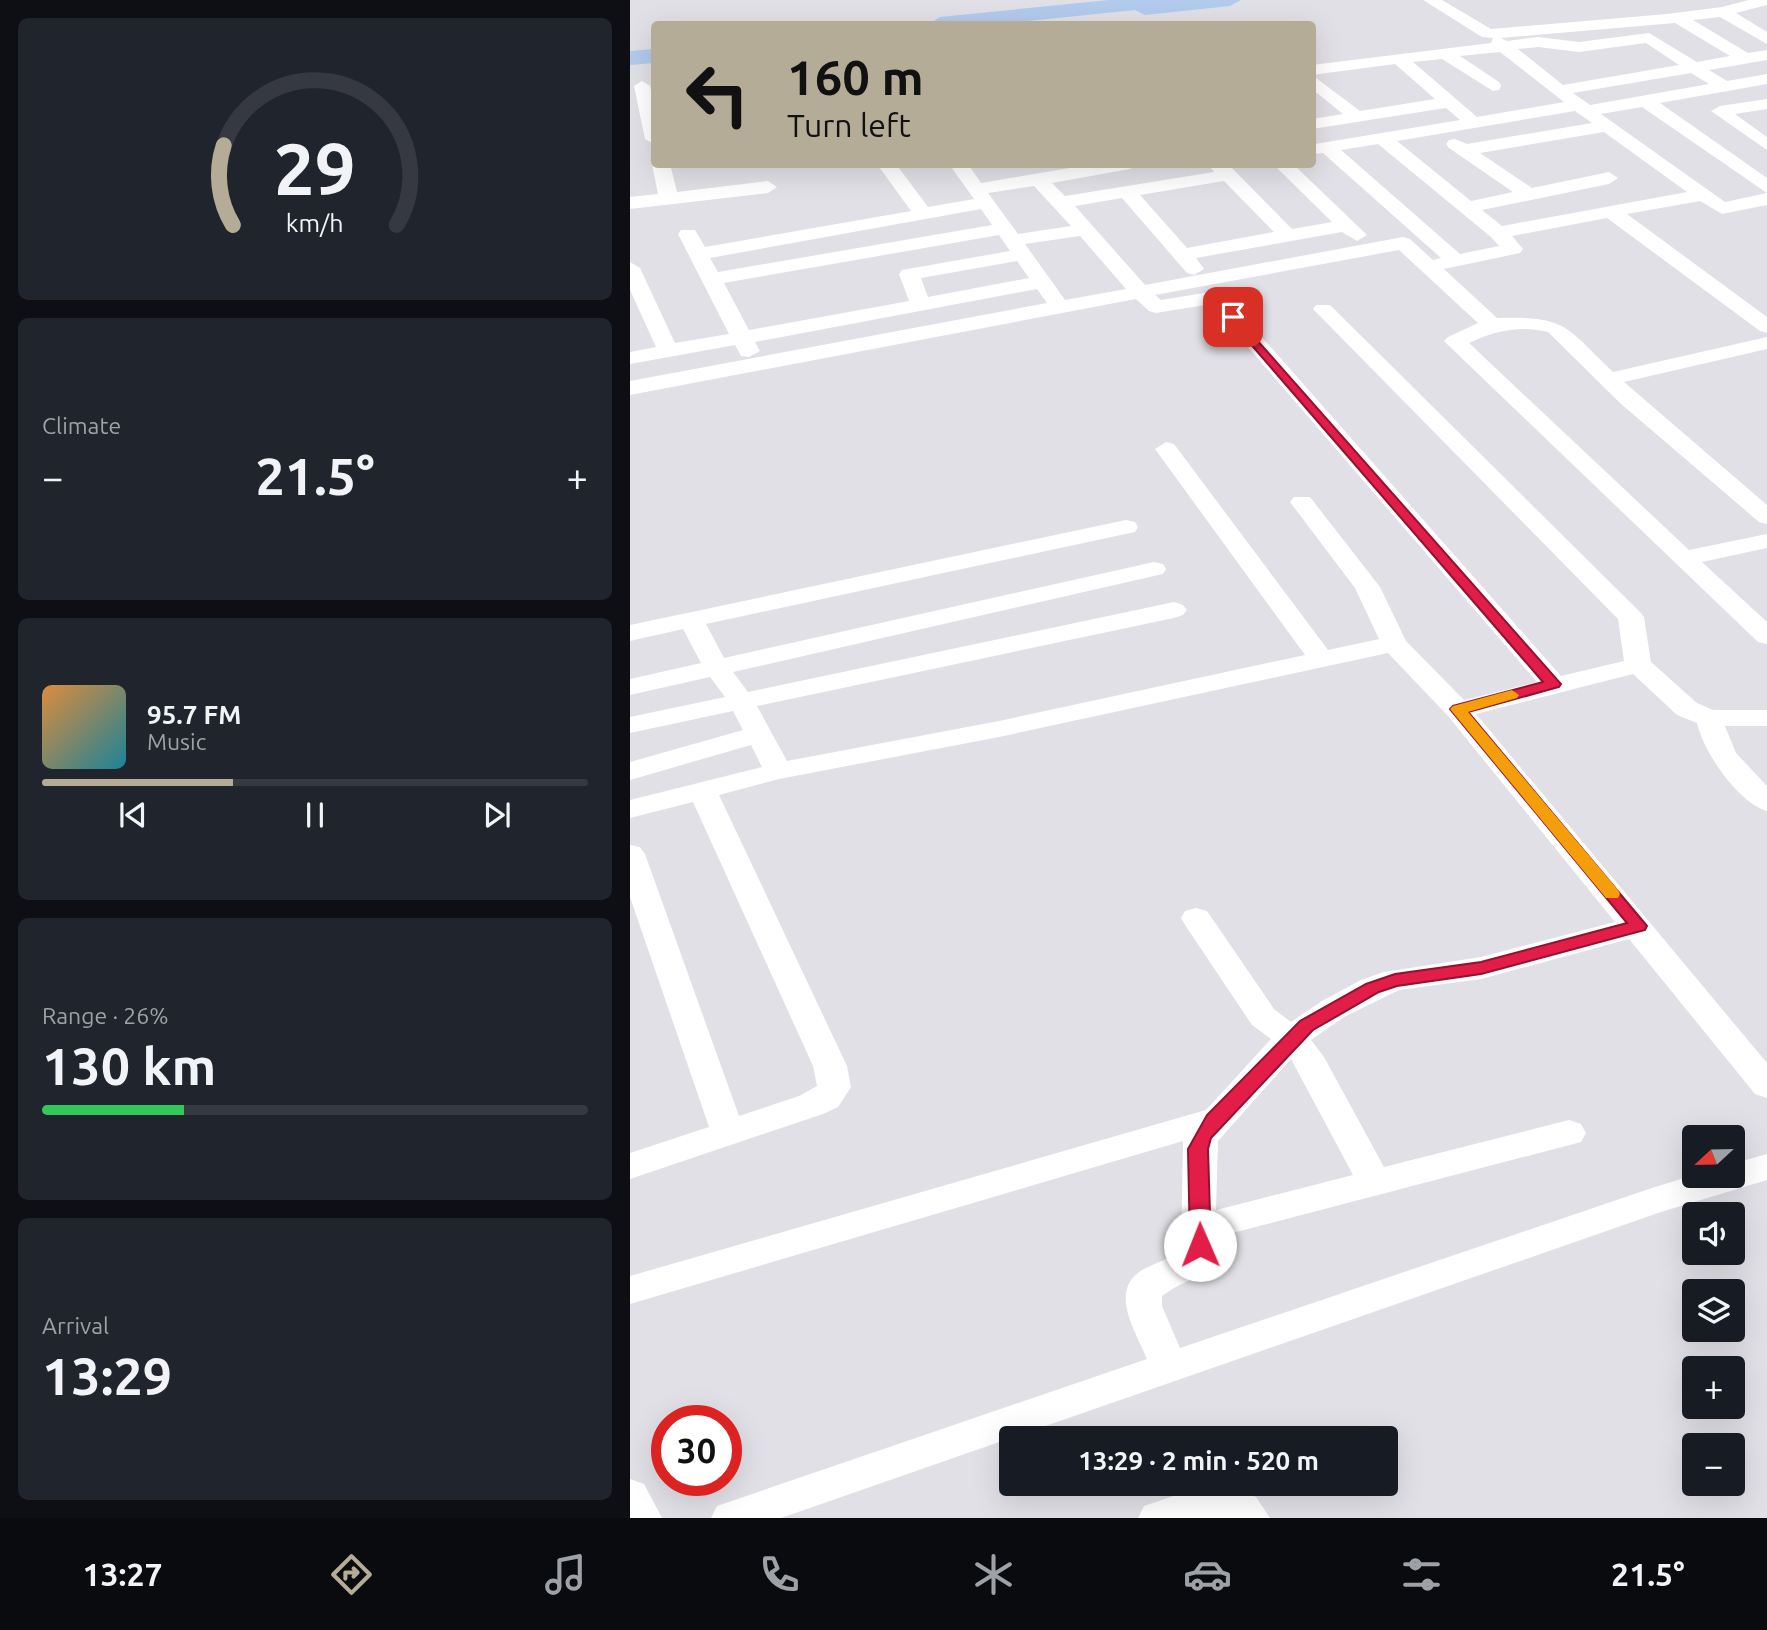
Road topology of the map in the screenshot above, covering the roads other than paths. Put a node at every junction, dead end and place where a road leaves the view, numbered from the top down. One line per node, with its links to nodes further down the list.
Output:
1 (1171, 0): 6 (main road)
2 (1230, 0): 6 (main road)
3 (1431, 0): 10 (street)
4 (1767, 0): 5 (street)
5 (1723, 12): 7 (street); 11 (street)
6 (1056, 15): 8 (main road); 9 (main road)
7 (1678, 18): 10 (street); 17 (street)
8 (979, 21)
9 (1021, 21)
10 (1488, 34): 13 (street)
11 (1767, 39)
12 (1570, 47): 13 (street); 20 (street); 23 (street)
13 (1506, 48): 14 (street); 28 (street)
14 (1447, 55): 18 (street); 26 (street)
15 (1767, 55): 17 (street)
16 (651, 58): 19 (main road)
17 (1746, 59): 20 (street)
18 (1399, 60): 21 (street); 30 (street)
19 (630, 61)
20 (1697, 67): 23 (street); 27 (street)
21 (1316, 70)
22 (1767, 79): 27 (street)
23 (1615, 80): 28 (street)
24 (1316, 83): 33 (street)
25 (642, 86): 36 (street)
26 (1493, 86)
27 (1724, 87): 29 (street)
28 (1561, 90): 32 (street)
29 (1645, 101): 32 (street); 53 (street)
30 (1448, 102): 33 (street); 34 (street)
31 (1767, 104): 42 (street)
32 (1582, 108): 34 (street); 37 (street)
33 (1357, 117): 35 (street)
34 (1473, 122): 38 (street)
35 (1316, 123)
36 (651, 124)
37 (1607, 126): 44 (street); 57 (street)
38 (1434, 129): 41 (street); 44 (street)
39 (630, 135): 40 (street)
40 (651, 136)
41 (1382, 138): 43 (street); 63 (street)
42 (1767, 145)
43 (1320, 148): 75 (street)
44 (1465, 150): 56 (street)
45 (662, 168): 59 (street)
46 (889, 168): 65 (street)
47 (965, 168): 58 (street)
48 (1107, 168): 52 (street)
49 (1286, 168): 66 (street)
50 (1222, 170): 55 (street); 70 (street)
51 (1609, 178): 56 (street)
52 (1039, 180): 58 (street); 61 (street)
53 (1763, 181)
54 (768, 187): 59 (street)
55 (1127, 192): 61 (street); 74 (street)
56 (1528, 194): 63 (street)
57 (1700, 195): 60 (street); 64 (street)
58 (980, 197): 65 (street); 71 (street)
59 (669, 199): 62 (street)
60 (1767, 199)
61 (1063, 202): 67 (street)
62 (630, 203)
63 (1469, 206): 68 (street)
64 (1611, 212): 68 (street); 85 (street)
65 (923, 214): 73 (street)
66 (1347, 225): 70 (street); 72 (street)
67 (1086, 229): 71 (street); 80 (street)
68 (1498, 233): 75 (street)
69 (688, 234): 73 (street)
70 (1288, 236): 74 (street)
71 (1011, 242): 77 (street); 79 (street); 81 (street)
72 (1372, 249): 75 (street); 78 (street)
73 (699, 254): 77 (street)
74 (1182, 255): 78 (street)
75 (1443, 263): 84 (street)
76 (630, 268): 88 (street)
77 (711, 279): 86 (street)
78 (1205, 281): 80 (street)
79 (1041, 282): 81 (street); 82 (street)
80 (1140, 293): 82 (street); 108 (street)
81 (921, 305): 86 (street)
82 (1060, 307): 90 (street)
83 (1323, 309): 106 (street)
84 (1492, 324): 91 (street); 98 (street)
85 (1767, 327)
86 (741, 338): 88 (street); 90 (street)
87 (1767, 343): 91 (street)
88 (667, 351): 89 (street)
89 (630, 358)
90 (757, 362): 92 (street)
91 (1609, 379): 95 (street)
92 (630, 388)
93 (1166, 449): 105 (street)
94 (1302, 502): 104 (street)
95 (1767, 517)
96 (1126, 527): 101 (street)
97 (1767, 541): 98 (street)
98 (1684, 558): 103 (street)
99 (1154, 569): 107 (street)
100 (1174, 610): 110 (street)
101 (692, 622): 102 (street); 107 (street)
102 (630, 633)
103 (1767, 636)
104 (1394, 645): 105 (street); 111 (street)
105 (1322, 660): 117 (street)
106 (1638, 665): 108 (street); 112 (street)
107 (716, 667): 109 (street); 110 (street)
108 (1553, 684): 111 (street)
109 (630, 687)
110 (740, 699): 114 (street); 115 (street)
111 (1458, 709): 123 (street)
112 (1710, 718): 113 (street); 119 (street)
113 (1767, 718)
114 (630, 725)
115 (757, 735): 116 (street); 117 (street)
116 (630, 771)
117 (778, 771): 118 (street)
118 (703, 792): 120 (street); 127 (street)
119 (1767, 802)
120 (630, 809)
121 (630, 853): 127 (street)
122 (1196, 918): 124 (street)
123 (1638, 926): 124 (street); 125 (street)
124 (1291, 1038): 126 (street); 131 (street)
125 (1767, 1086)
126 (1214, 1120): 132 (street); 133 (street)
127 (728, 1133): 129 (street)
128 (1569, 1133): 131 (street)
129 (630, 1166)
130 (1767, 1167): 134 (street)
131 (1375, 1183): 132 (street)
132 (1200, 1228): 134 (street)
133 (630, 1290)
134 (1169, 1367): 137 (street)
135 (630, 1496): 136 (street)
136 (642, 1518)
137 (731, 1518)
138 (1158, 1518): 139 (street)
139 (1250, 1518)

